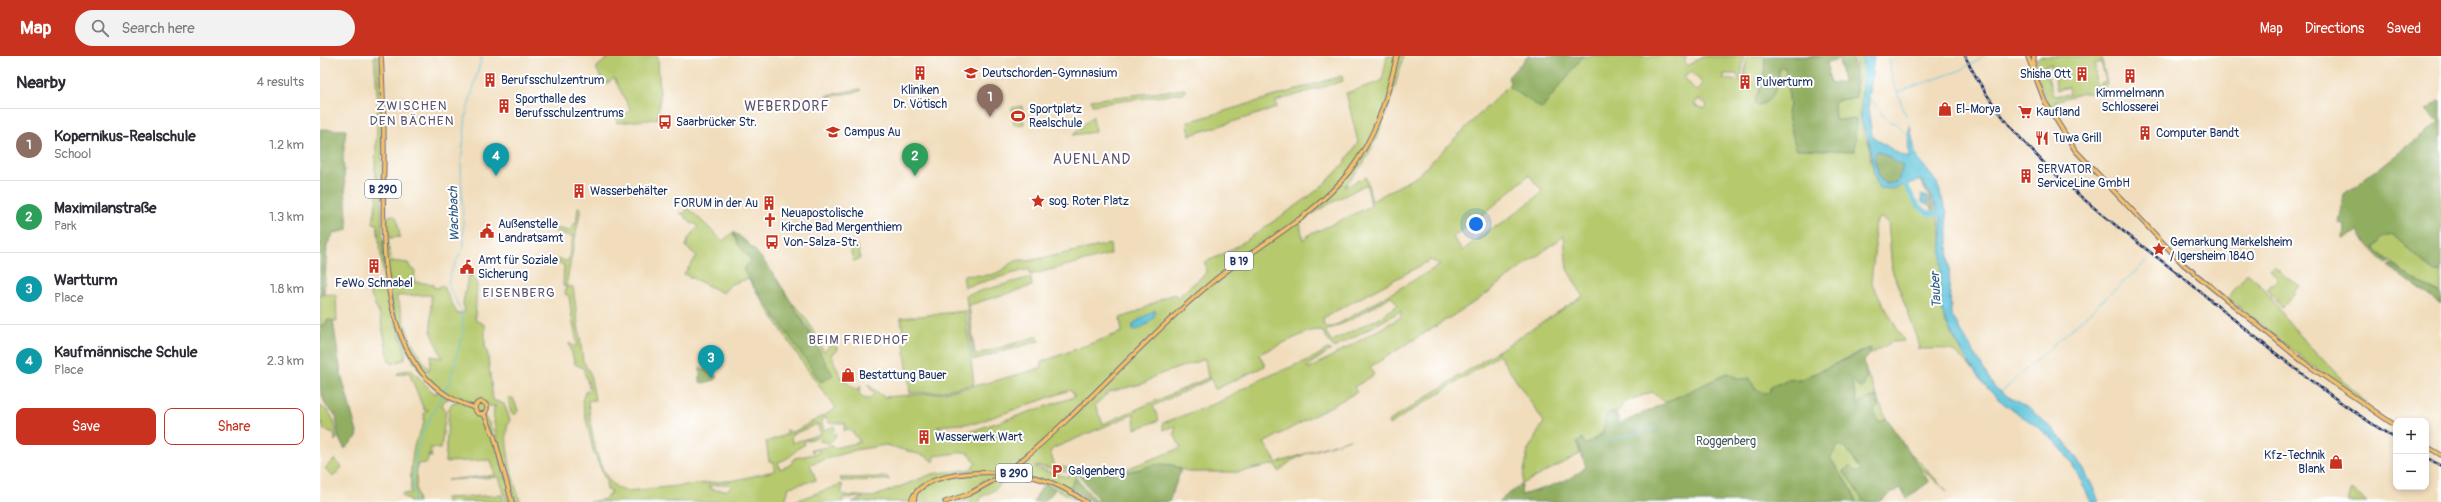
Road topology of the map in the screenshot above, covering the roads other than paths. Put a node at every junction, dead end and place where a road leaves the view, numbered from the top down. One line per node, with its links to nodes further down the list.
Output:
1 (381, 56): 6 (main road, B 290)
2 (1398, 56): 11 (main road, B 19)
3 (2034, 56): 4 (main road); 5 (main road)
4 (2026, 57): 5 (main road)
5 (2033, 68): 8 (main road)
6 (475, 408): 7 (main road, B 290); 7 (main road, B 290)
7 (484, 414): 14 (main road, B 290)
8 (2393, 424)
9 (2429, 448): 10 (main road)
10 (2441, 455)
11 (1017, 464)
12 (994, 480): 15 (main road)
13 (913, 501): 16 (main road, B 290)
14 (512, 502)
15 (945, 502)
16 (1086, 502)

